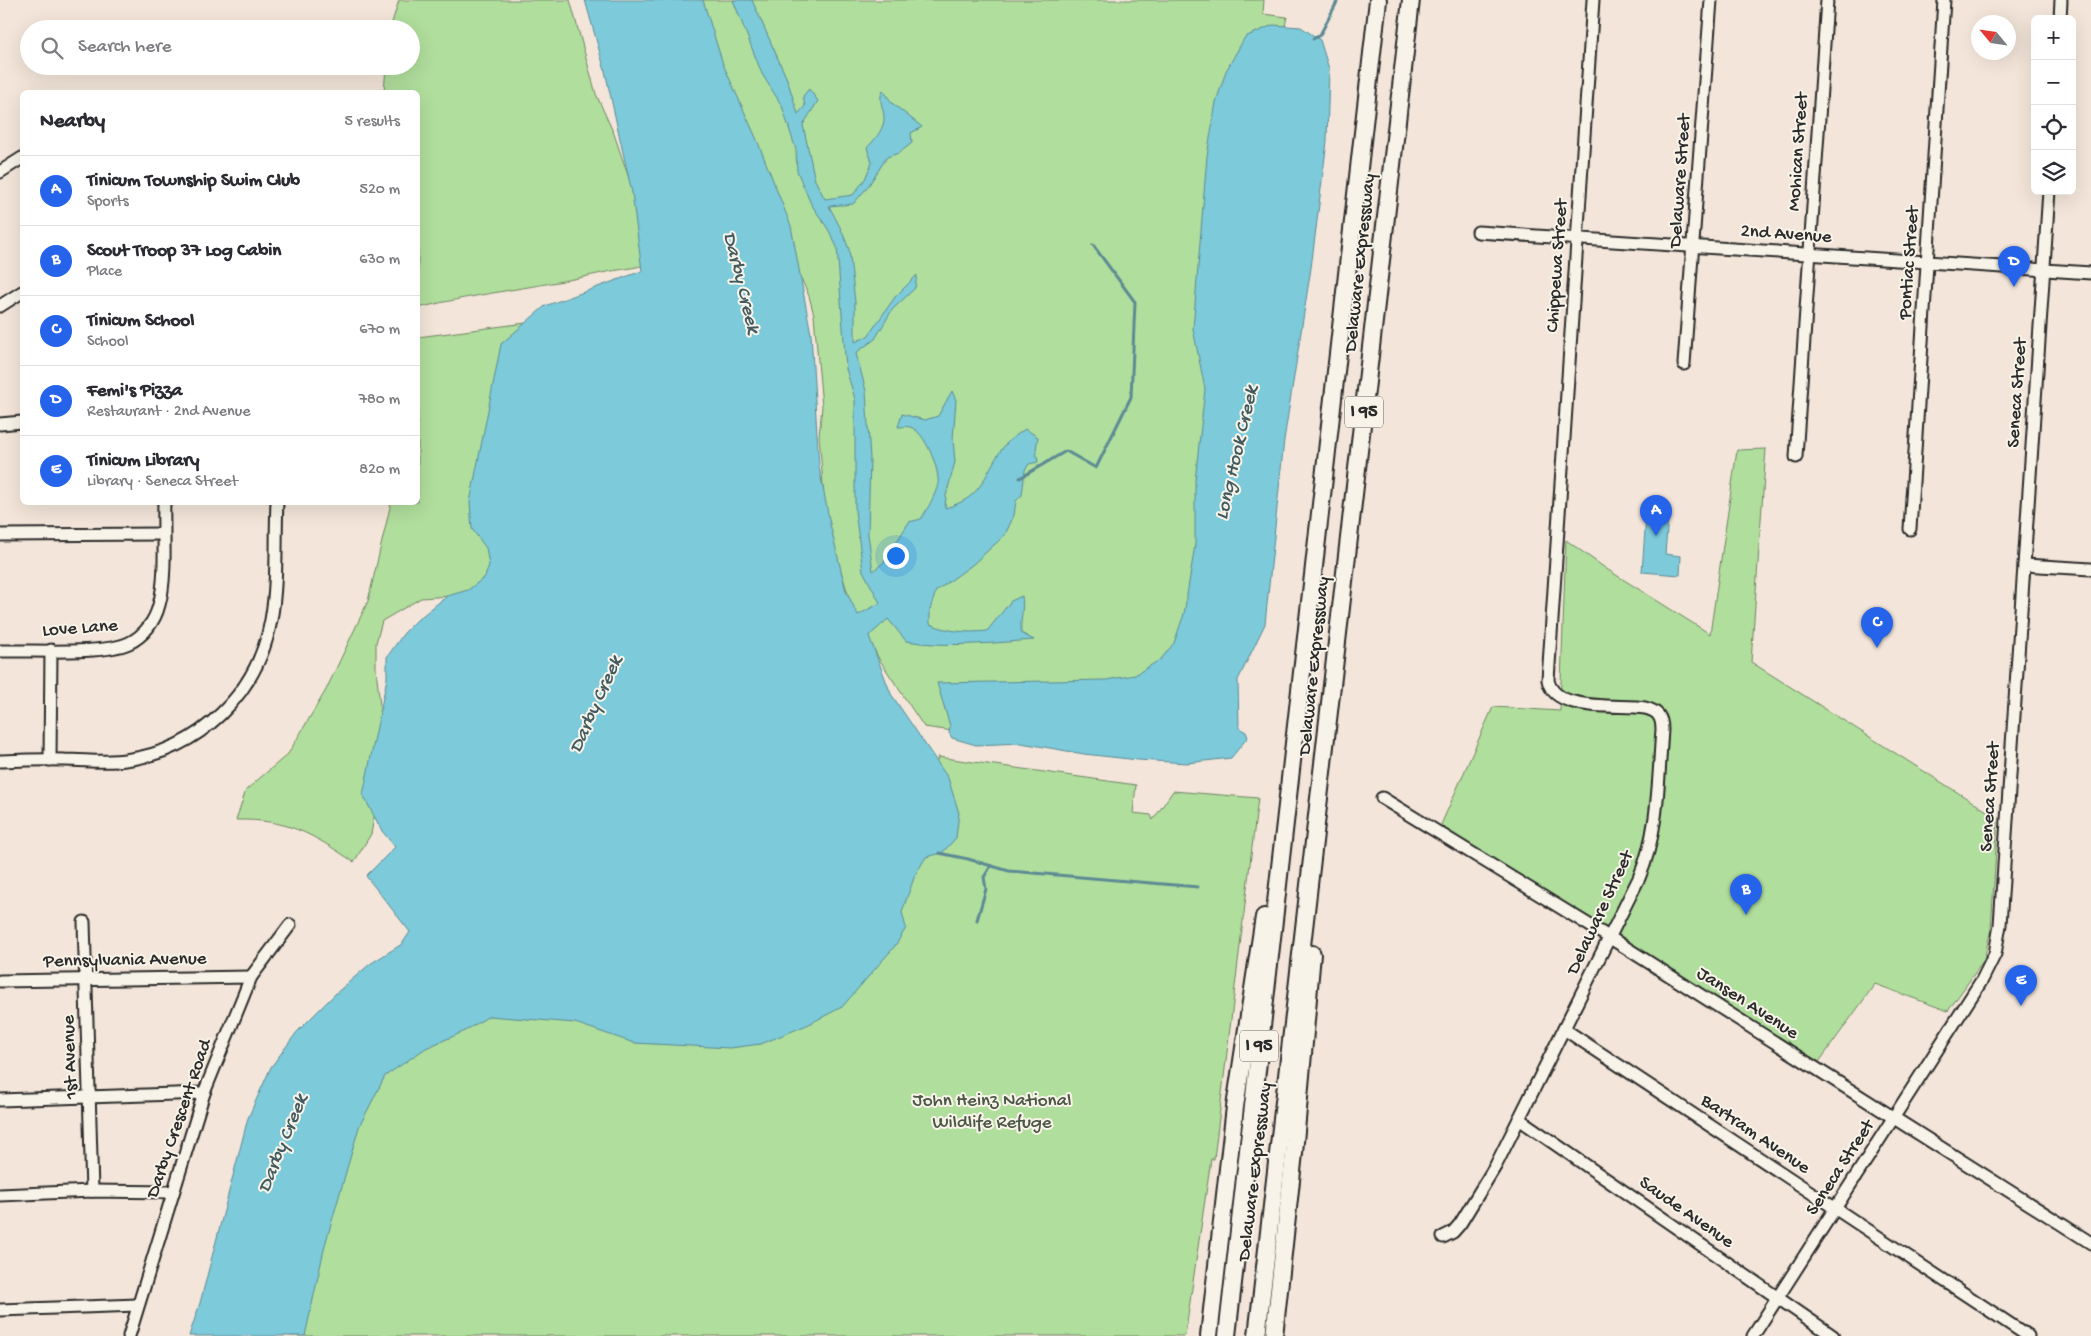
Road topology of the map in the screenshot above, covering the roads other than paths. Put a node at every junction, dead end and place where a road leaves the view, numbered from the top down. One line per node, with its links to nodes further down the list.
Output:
1 (1378, 0): 35 (highway, Delaware Expressway / I 95)
2 (1411, 0): 39 (highway, Delaware Expressway / I 95)
3 (1593, 0): 13 (street, Chippewa Street)
4 (1711, 0): 14 (street, Delaware Street)
5 (1827, 0): 15 (street, Mohican Street)
6 (1944, 0): 16 (street, Pontiac Street)
7 (2061, 0): 8 (street)
8 (2060, 15)
9 (20, 159): 10 (street)
10 (0, 172)
11 (2049, 195): 17 (street, Seneca Street)
12 (1478, 232): 13 (street, 2nd Avenue)
13 (1578, 238): 14 (street, 2nd Avenue); 30 (street, Chippewa Street)
14 (1694, 246): 15 (street, 2nd Avenue); 21 (street, Delaware Street)
15 (1810, 254): 16 (street, 2nd Avenue); 24 (street, Mohican Street)
16 (1927, 262): 17 (street, 2nd Avenue); 27 (street, Pontiac Street)
17 (2044, 270): 18 (street, 2nd Avenue); 31 (street, Seneca Street)
18 (2091, 273)
19 (20, 293): 20 (street)
20 (0, 306)
21 (1684, 364)
22 (20, 422): 23 (street)
23 (0, 424)
24 (1796, 457)
25 (164, 505): 28 (street, Love Lane)
26 (277, 505): 36 (street)
27 (1910, 529)
28 (163, 534): 29 (street); 33 (street, Love Lane)
29 (0, 535)
30 (1558, 535): 42 (street, Delaware Street)
31 (2024, 565): 32 (street); 50 (street, Seneca Street)
32 (2091, 569)
33 (50, 650): 34 (street, Love Lane); 36 (street)
34 (0, 651)
35 (1292, 757): 61 (highway); 66 (highway, Delaware Expressway / I 95)
36 (50, 760): 37 (street)
37 (0, 761)
38 (1382, 798): 42 (street, Jansen Avenue)
39 (1317, 825): 62 (highway); 67 (highway, Delaware Expressway / I 95)
40 (84, 922): 44 (street, 1st Avenue)
41 (290, 925): 43 (street, Darby Crescent Road)
42 (1610, 938): 46 (street, Delaware Street); 50 (street, Jansen Avenue)
43 (251, 977): 44 (street, Pennsylvania Avenue); 47 (street, Darby Crescent Road)
44 (86, 979): 45 (street, Pennsylvania Avenue); 48 (street, 1st Avenue)
45 (0, 982)
46 (1564, 1029): 51 (street, Delaware Street); 55 (street, Bartram Avenue)
47 (204, 1093): 48 (street); 53 (street, Darby Crescent Road)
48 (90, 1097): 49 (street); 52 (street, 1st Avenue)
49 (0, 1100)
50 (1894, 1118): 55 (street, Seneca Street); 57 (street, Jansen Avenue)
51 (1519, 1119): 56 (street, Delaware Street); 58 (street, Saude Avenue)
52 (92, 1191): 53 (street); 54 (street)
53 (172, 1192): 59 (street, Darby Crescent Road)
54 (0, 1195)
55 (1835, 1209): 58 (street, Seneca Street); 70 (street, Bartram Avenue)
56 (1443, 1237)
57 (2091, 1243)
58 (1778, 1298): 68 (street, Seneca Street); 69 (street, Saude Avenue)
59 (138, 1305): 60 (street); 63 (street, Darby Crescent Road)
60 (0, 1310)
61 (1212, 1314): 64 (highway); 65 (highway)
62 (1274, 1335)
63 (129, 1336)
64 (1205, 1336)
65 (1209, 1336)
66 (1227, 1336)
67 (1257, 1336)
68 (1753, 1336)
69 (1833, 1336)
70 (2028, 1336)

